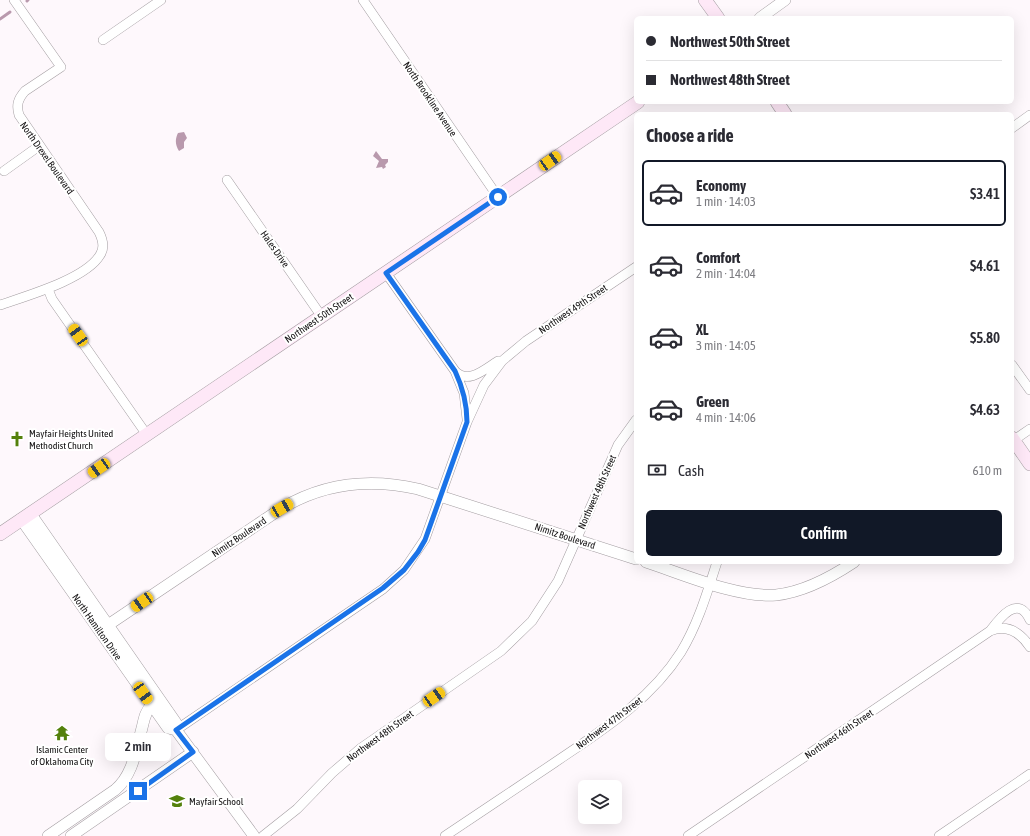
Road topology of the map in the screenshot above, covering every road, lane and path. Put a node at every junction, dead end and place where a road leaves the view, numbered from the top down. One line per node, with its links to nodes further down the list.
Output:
1 (14, 0): 12 (street, North Drexel Boulevard)
2 (162, 0): 8 (street)
3 (363, 0): 15 (street, North Brookline Avenue)
4 (705, 0): 6 (main road)
5 (785, 0): 7 (street)
6 (717, 16)
7 (763, 16)
8 (103, 40)
9 (635, 104): 15 (main road, Northwest 50th Street)
10 (1030, 115): 11 (street)
11 (1014, 127)
12 (39, 146): 13 (street); 18 (street, North Drexel Boulevard)
13 (4, 171)
14 (227, 180): 20 (street, Hales Drive)
15 (498, 197): 17 (main road, Northwest 50th Street)
16 (634, 268): 21 (street, Northwest 49th Street)
17 (386, 273): 20 (main road, Northwest 50th Street); 23 (street)
18 (48, 289): 19 (street); 28 (street)
19 (0, 306)
20 (322, 317): 28 (main road, Northwest 50th Street)
21 (511, 353): 23 (street, Northwest 49th Street); 25 (street, Northwest 49th Street)
22 (1014, 368): 24 (street)
23 (455, 371): 25 (street)
24 (1030, 390)
25 (467, 422): 31 (street, Northwest 49th Street)
26 (634, 423): 34 (street, Northwest 48th Street)
27 (1030, 428): 29 (street)
28 (147, 436): 32 (main road, Northwest 50th Street)
29 (1014, 444): 30 (main road)
30 (1030, 464)
31 (441, 496): 34 (street, Nimitz Boulevard); 41 (street, Nimitz Boulevard); 46 (street, Northwest 49th Street)
32 (26, 516): 33 (main road, Northwest 50th Street); 41 (street, North Hamilton Drive); 44 (street, North Hamilton Drive)
33 (0, 534)
34 (576, 540): 35 (street, Nimitz Boulevard); 52 (street, Northwest 48th Street)
35 (634, 558)
36 (652, 564): 39 (street)
37 (716, 564): 39 (street, Northwest 47th Street)
38 (851, 564): 39 (street)
39 (711, 583): 53 (street, Northwest 47th Street)
40 (1028, 616): 42 (street, Northwest 46th Street)
41 (108, 625): 44 (street, North Hamilton Drive)
42 (990, 631): 43 (street); 54 (street, Northwest 46th Street)
43 (1029, 643)
44 (121, 653): 45 (street, North Hamilton Drive); 46 (street, North Hamilton Drive)
45 (152, 705): 46 (street, North Hamilton Drive); 49 (street)
46 (176, 730): 47 (street, North Hamilton Drive)
47 (193, 752): 50 (street); 51 (street, North Hamilton Drive)
48 (1030, 774): 55 (street)
49 (48, 836)
50 (71, 836)
51 (254, 836)
52 (263, 836)
53 (445, 836)
54 (688, 836)
55 (939, 836)

